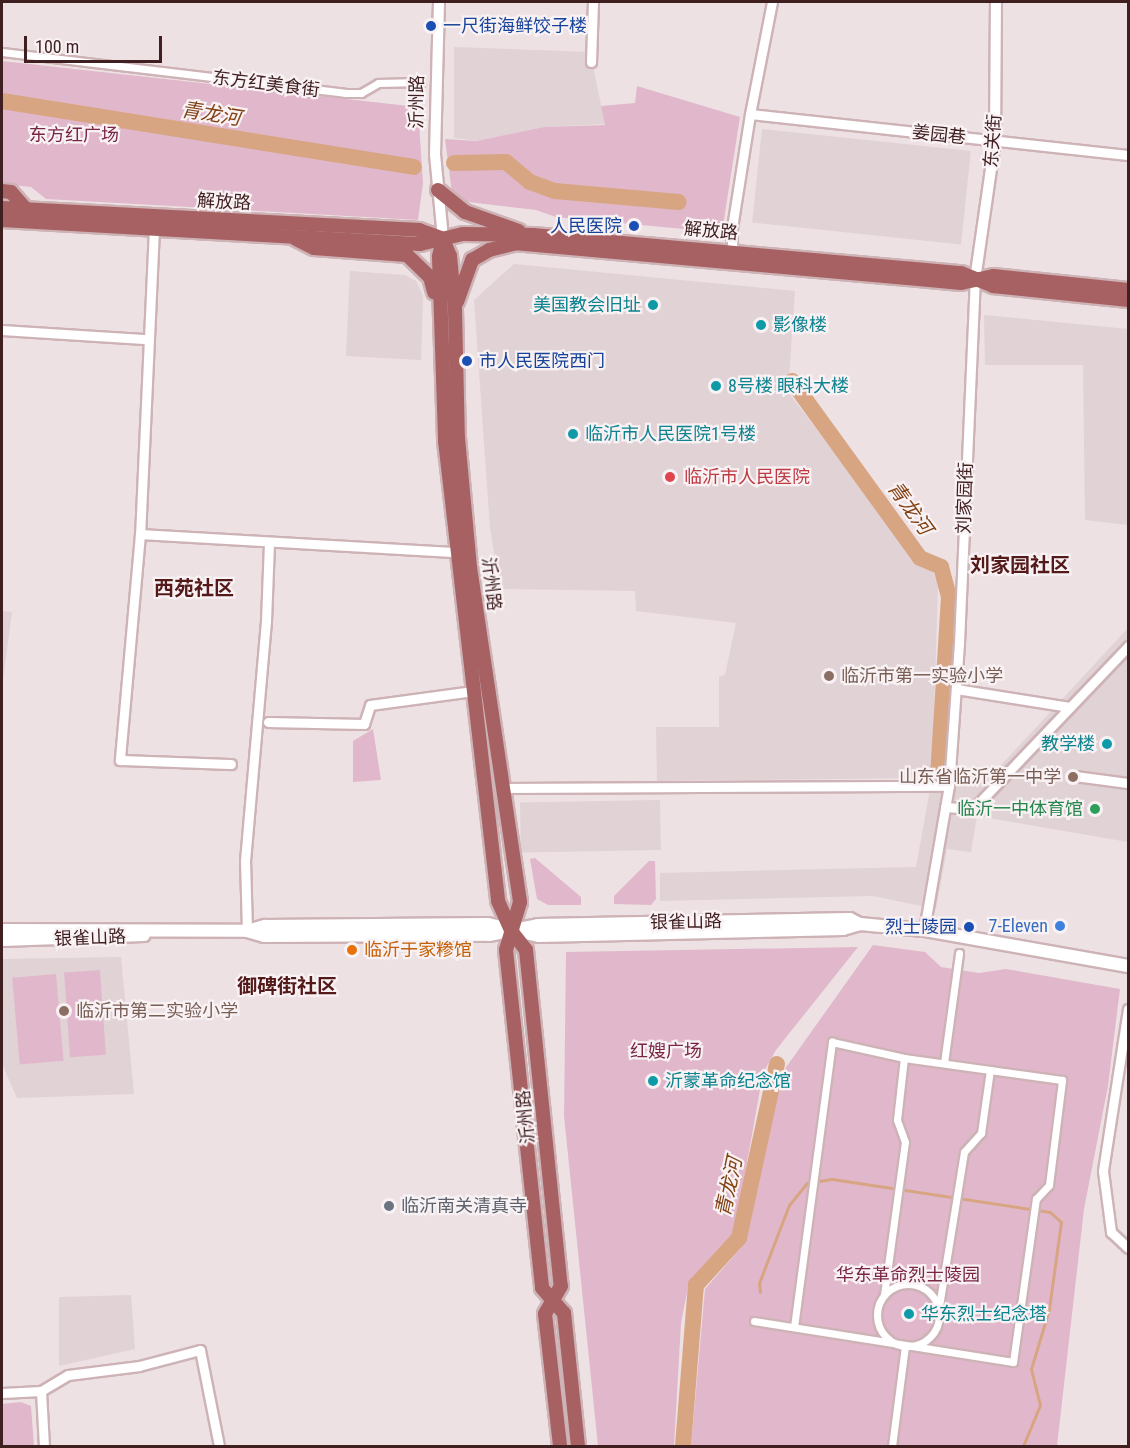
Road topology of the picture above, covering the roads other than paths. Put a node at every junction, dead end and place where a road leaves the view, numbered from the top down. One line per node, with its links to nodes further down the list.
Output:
1 (439, 2): 11 (street, 沂州路)
2 (593, 2): 6 (street)
3 (772, 2): 8 (street)
4 (996, 2): 9 (street, 东关街)
5 (2, 52): 7 (street, 东方红美食街)
6 (591, 62)
7 (421, 82)
8 (750, 114): 9 (street, 姜园巷); 21 (street)
9 (995, 142): 10 (street, 姜园巷); 22 (street, 东关街)
10 (1128, 155)
11 (438, 190): 17 (main road); 19 (street, 沂州路)
12 (2, 192): 14 (main road)
13 (2, 208): 14 (main road, 解放路)
14 (26, 209): 19 (main road, 解放路)
15 (2, 220): 16 (main road, 解放路)
16 (154, 228): 18 (main road, 解放路); 28 (street)
17 (533, 235): 19 (main road, 解放路); 21 (main road, 解放路)
18 (292, 236): 19 (main road, 解放路); 26 (main road)
19 (443, 239): 20 (main road, 解放路); 25 (main road, 沂州路); 26 (main road, 沂州路)
20 (517, 243): 22 (main road, 解放路); 25 (main road)
21 (733, 251): 22 (main road, 解放路)
22 (975, 280): 23 (main road, 解放路); 24 (main road, 解放路); 33 (street, 刘家园街)
23 (1128, 290)
24 (1128, 300)
25 (455, 310): 41 (main road, 沂州路)
26 (440, 318): 31 (main road, 沂州路)
27 (2, 330): 28 (street)
28 (147, 339): 29 (street)
29 (140, 534): 30 (street); 37 (street)
30 (269, 542): 31 (street); 45 (street)
31 (456, 552): 34 (main road, 沂州路)
32 (1128, 646): 35 (street)
33 (956, 689): 35 (street); 40 (street, 刘家园街)
34 (473, 691): 36 (street); 47 (main road, 沂州路)
35 (1070, 707): 42 (street)
36 (268, 722)
37 (231, 764)
38 (1075, 776): 39 (street)
39 (1128, 783)
40 (949, 786): 41 (street); 42 (street, 刘家园街)
41 (504, 788): 47 (main road, 沂州路)
42 (945, 807): 44 (street, 刘家园街)
43 (2, 930): 46 (main road, 银雀山路)
44 (924, 930): 47 (main road, 银雀山路); 50 (main road, 银雀山路)
45 (247, 931): 46 (main road, 银雀山路); 47 (main road, 银雀山路)
46 (178, 932): 48 (main road, 银雀山路)
47 (512, 932): 57 (main road, 沂州路); 57 (main road, 沂州路)
48 (2, 940)
49 (959, 952): 53 (street)
50 (1128, 966)
51 (1128, 1009): 55 (street)
52 (904, 1058): 53 (street); 56 (street); 60 (street)
53 (944, 1063): 54 (street)
54 (990, 1070): 58 (street); 61 (street)
55 (1128, 1248)
56 (884, 1295): 58 (street); 61 (street)
57 (552, 1302): 66 (main road, 沂州路); 67 (main road, 沂州路)
58 (939, 1307): 61 (street)
59 (754, 1321): 60 (street)
60 (794, 1327): 61 (street)
61 (905, 1346): 68 (street)
62 (40, 1391): 63 (street); 64 (street); 65 (street)
63 (2, 1393)
64 (44, 1446)
65 (219, 1446)
66 (560, 1446)
67 (578, 1446)
68 (891, 1446)

